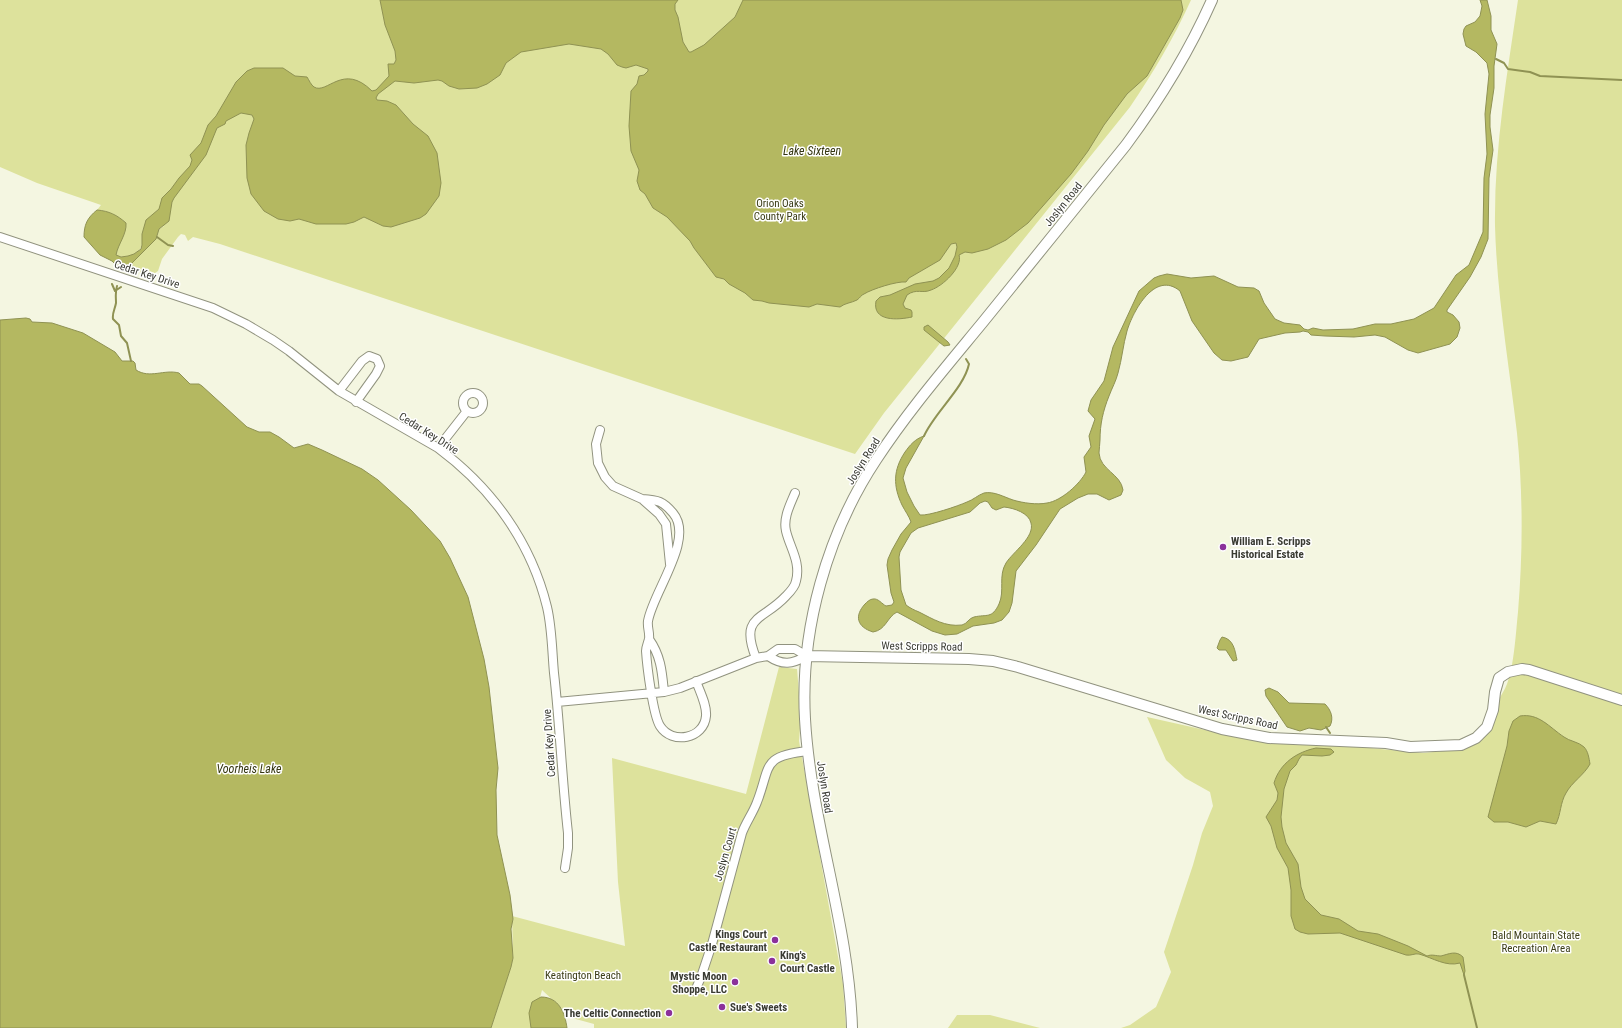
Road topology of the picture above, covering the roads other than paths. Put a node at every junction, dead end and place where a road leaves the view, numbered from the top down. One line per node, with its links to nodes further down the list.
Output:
1 (1212, 0): 13 (street, Joslyn Road)
2 (0, 237): 3 (street, Cedar Key Drive)
3 (339, 391): 4 (street, Cedar Key Drive); 4 (street)
4 (356, 402): 7 (street, Cedar Key Drive)
5 (467, 411): 7 (street)
6 (600, 430): 9 (street)
7 (438, 448): 19 (street, Cedar Key Drive)
8 (795, 493): 14 (street)
9 (642, 499): 10 (street); 10 (street)
10 (670, 566): 11 (street)
11 (649, 639): 16 (street); 17 (street)
12 (768, 656): 13 (street, West Scripps Road); 13 (street, West Scripps Road); 14 (street, West Scripps Road)
13 (807, 656): 18 (street, West Scripps Road); 20 (street, Joslyn Road)
14 (756, 658): 15 (street, West Scripps Road)
15 (696, 681): 16 (street, West Scripps Road); 17 (street)
16 (664, 692): 17 (street, West Scripps Road)
17 (652, 695): 19 (street, West Scripps Road)
18 (1622, 700)
19 (557, 702): 21 (street, Cedar Key Drive)
20 (808, 752): 22 (street, Joslyn Court); 23 (street, Joslyn Road)
21 (565, 868)
22 (695, 991)
23 (852, 1028)

